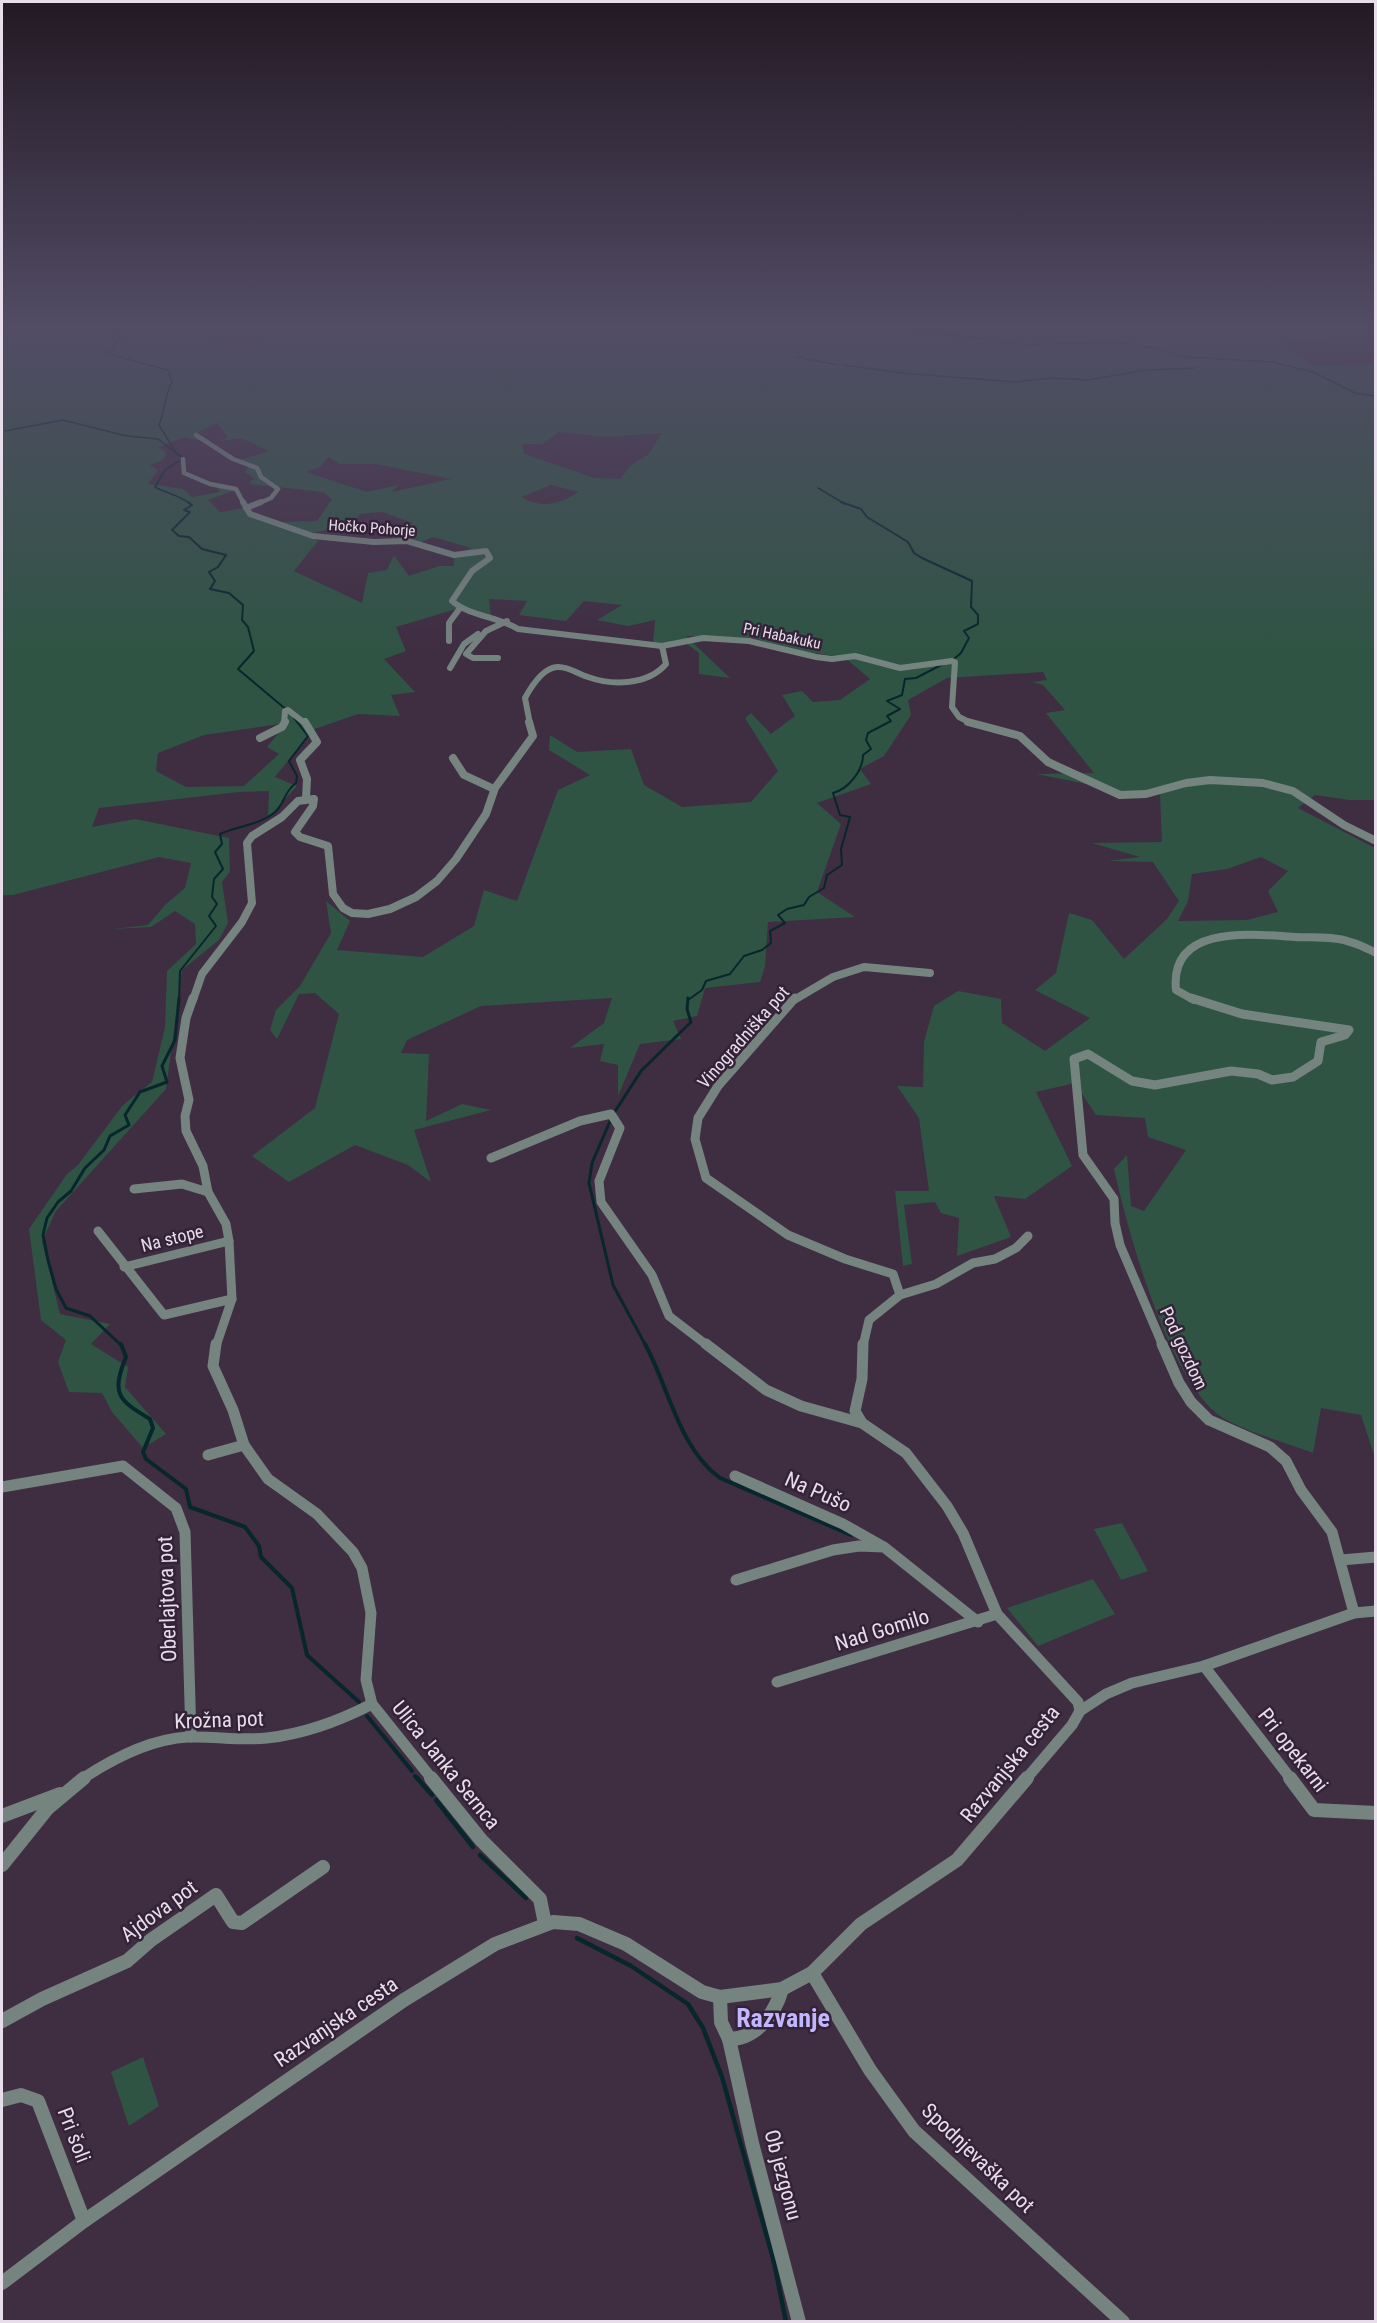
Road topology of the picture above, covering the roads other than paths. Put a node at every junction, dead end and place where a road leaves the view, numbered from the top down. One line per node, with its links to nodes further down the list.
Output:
1 (198, 436): 3 (street)
2 (183, 459): 3 (street, Hočko Pohorje)
3 (246, 508): 4 (street, Hočko Pohorje)
4 (460, 608): 5 (street, Pri Habakuku); 7 (street)
5 (507, 621): 6 (street); 8 (street, Pri Habakuku)
6 (486, 631): 9 (street); 10 (street)
7 (449, 641)
8 (662, 646): 13 (street); 15 (street, Pri Habakuku)
9 (498, 658)
10 (450, 669)
11 (260, 738): 14 (street)
12 (453, 758): 13 (street)
13 (494, 789): 14 (street)
14 (306, 798): 20 (street, Ulica Janka Sernca)
15 (1376, 842)
16 (1376, 953): 34 (street, Pod gozdom)
17 (930, 973): 25 (street, Vinogradniška pot)
18 (491, 1158): 27 (street)
19 (134, 1189): 20 (street)
20 (208, 1192): 23 (street, Ulica Janka Sernca)
21 (98, 1231): 24 (street, Na stope)
22 (1028, 1236): 25 (street)
23 (229, 1241): 24 (street, Na stope); 26 (street, Ulica Janka Sernca)
24 (124, 1267): 26 (street, Na stope)
25 (900, 1295): 27 (street)
26 (232, 1299): 28 (street, Ulica Janka Sernca)
27 (862, 1424): 38 (street)
28 (244, 1445): 29 (street); 42 (street, Ulica Janka Sernca)
29 (208, 1455)
30 (735, 1476): 32 (street, Na Pušo)
31 (2, 1487): 44 (street, Oberlajtova pot)
32 (884, 1547): 35 (street); 39 (street, Na Pušo)
33 (1376, 1557): 34 (street)
34 (1341, 1560): 37 (street, Pod gozdom)
35 (736, 1580)
36 (1376, 1611): 37 (street, Razvanjska cesta)
37 (1354, 1613): 40 (street, Razvanjska cesta)
38 (997, 1614): 39 (street, Nad Gomilo); 43 (street)
39 (978, 1622): 41 (street, Nad Gomilo)
40 (1204, 1666): 43 (street, Razvanjska cesta); 46 (street, Pri opekarni)
41 (777, 1682)
42 (372, 1704): 44 (street, Krožna pot); 50 (street, Ulica Janka Sernca)
43 (1079, 1707): 51 (street, Razvanjska cesta)
44 (190, 1737): 45 (street, Krožna pot)
45 (62, 1793): 47 (street); 48 (street, Krožna pot)
46 (1376, 1813)
47 (2, 1816)
48 (2, 1865)
49 (323, 1867): 54 (street, Ajdova pot)
50 (545, 1924): 53 (street, Razvanjska cesta); 57 (street, Razvanjska cesta)
51 (812, 1973): 52 (street, Razvanjska cesta); 60 (street, Spodnjevaška pot)
52 (782, 1989): 53 (street, Razvanjska cesta); 55 (street)
53 (720, 1997): 55 (street)
54 (2, 2021)
55 (729, 2039): 59 (street, Ob jezgonu)
56 (2, 2100): 57 (street, Pri šoli)
57 (84, 2221): 58 (street, Razvanjska cesta)
58 (2, 2283)
59 (799, 2322)
60 (1123, 2322)

